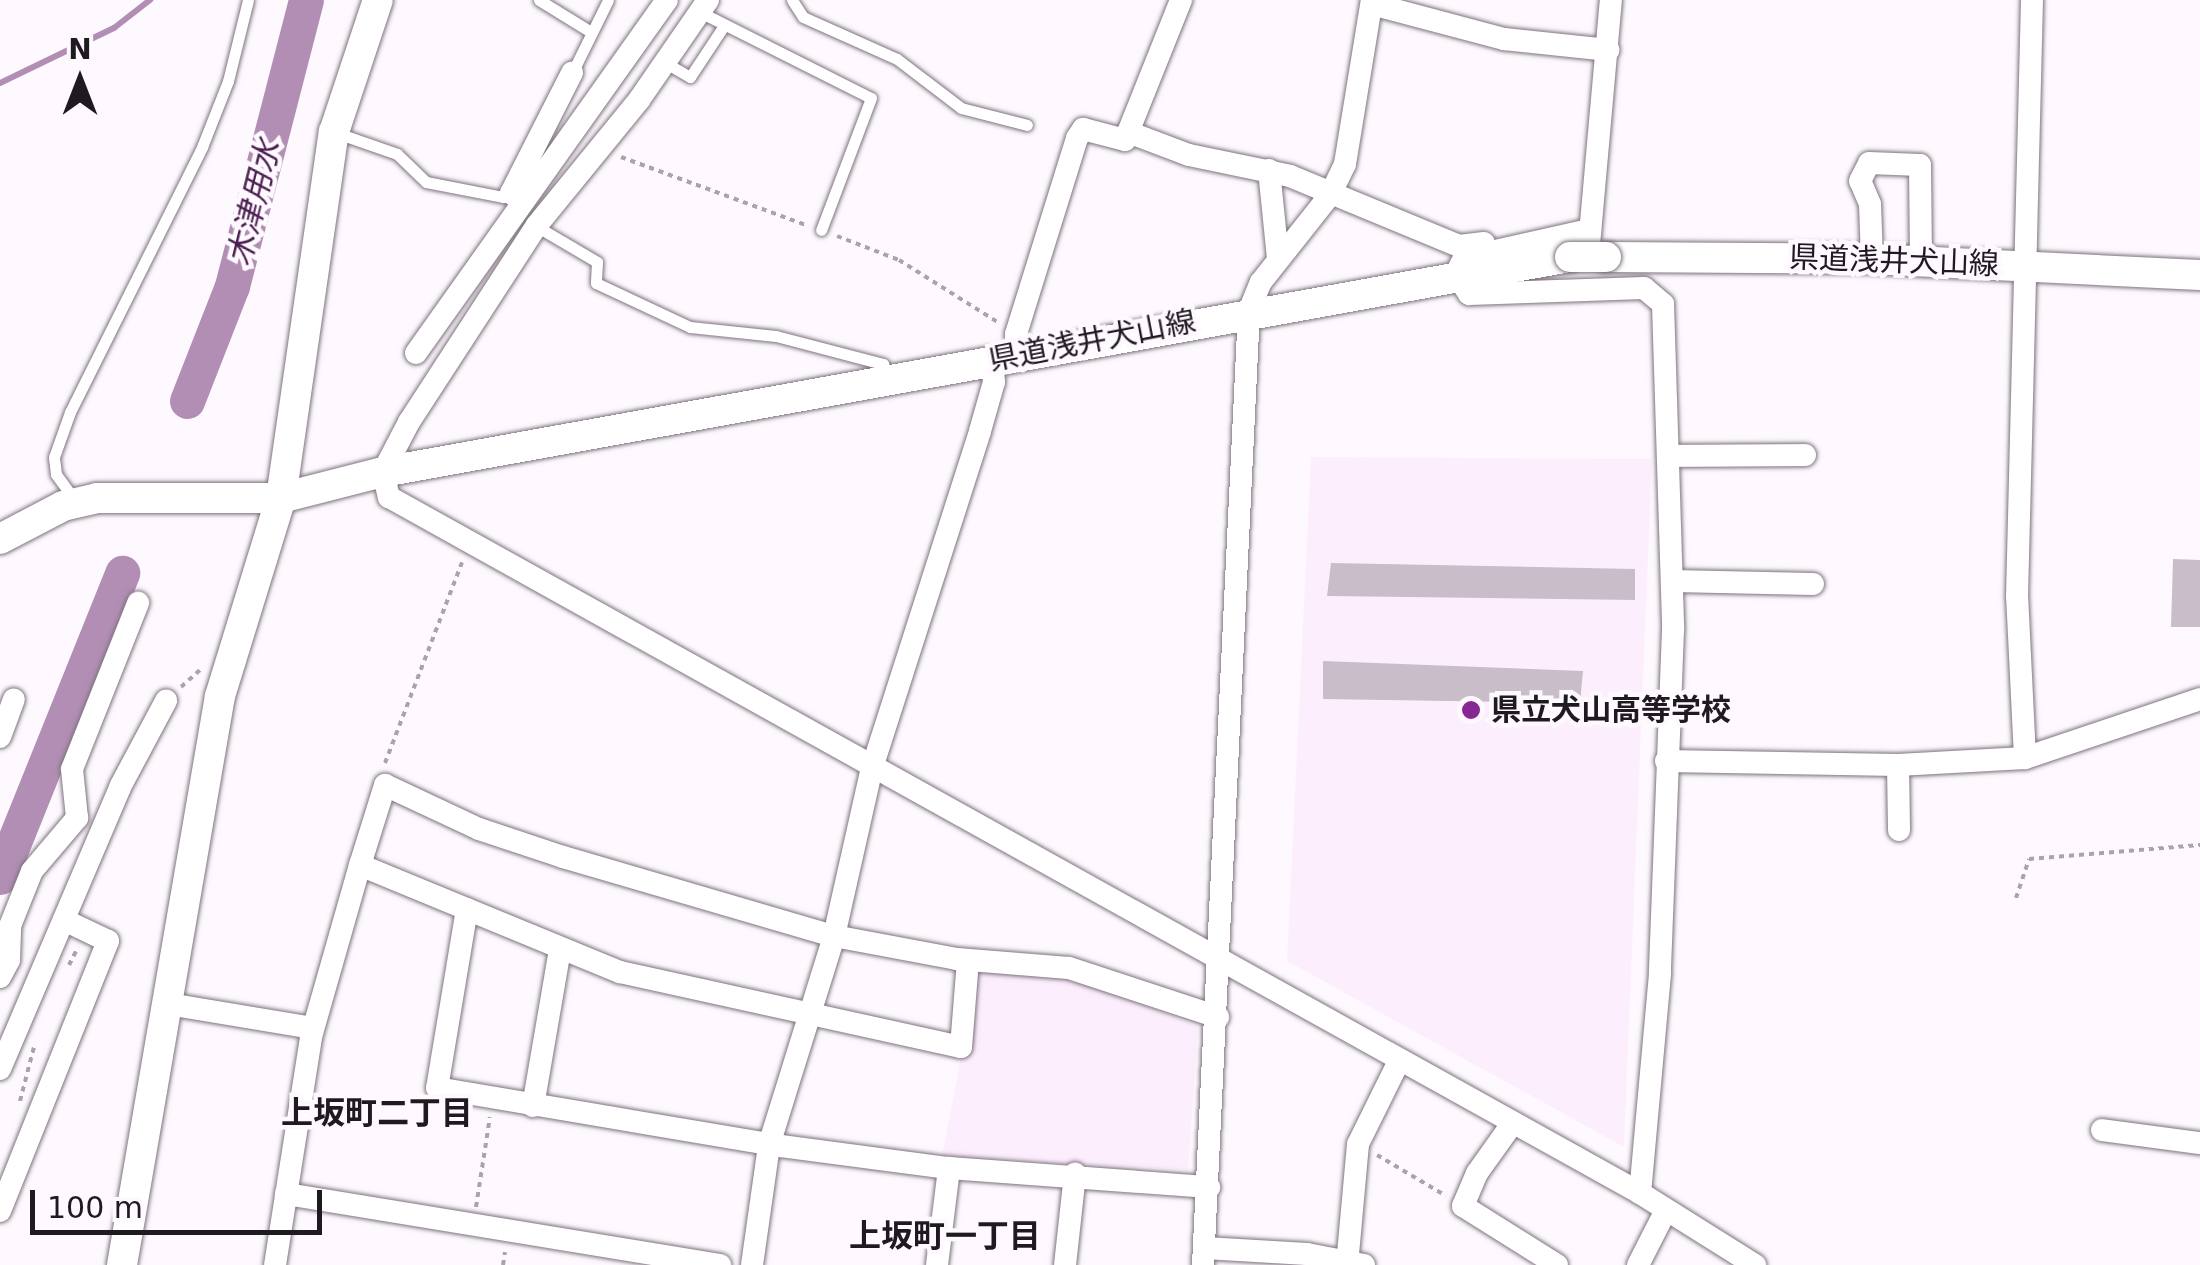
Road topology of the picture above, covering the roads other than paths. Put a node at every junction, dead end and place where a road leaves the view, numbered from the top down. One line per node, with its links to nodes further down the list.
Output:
1 (248, 0): 42 (lane)
2 (378, 0): 18 (main road)
3 (539, 0): 13 (lane)
4 (608, 0): 13 (lane)
5 (667, 0): 22 (street)
6 (792, 0): 17 (lane)
7 (1181, 0): 19 (street)
8 (1610, 0): 14 (street)
9 (2032, 0): 30 (street)
10 (1372, 2): 14 (street); 21 (street)
11 (704, 6): 12 (lane); 15 (street)
12 (723, 27): 15 (lane); 24 (lane)
13 (591, 32): 16 (lane)
14 (1608, 50): 25 (street)
15 (664, 62): 23 (street)
16 (572, 73): 22 (street)
17 (1027, 126)
18 (334, 132): 22 (lane); 41 (main road)
19 (1128, 132): 20 (street); 36 (street)
20 (1269, 170): 21 (street); 27 (street)
21 (1330, 195): 26 (street); 27 (street)
22 (516, 196): 23 (street); 35 (street)
23 (539, 222): 37 (lane); 40 (street)
24 (822, 230)
25 (1589, 230): 26 (street); 33 (street)
26 (1515, 244): 31 (street)
27 (1278, 258): 34 (street)
28 (1872, 259): 29 (main road, 県道浅井犬山線); 29 (street); 31 (main road, 県道浅井犬山線, bridge)
29 (1920, 262): 30 (main road, 県道浅井犬山線)
30 (2024, 265): 32 (main road, 県道浅井犬山線); 51 (street)
31 (1456, 274): 33 (street); 34 (main road, 県道浅井犬山線)
32 (2200, 274)
33 (1586, 289): 39 (street)
34 (1249, 311): 36 (main road, 県道浅井犬山線); 62 (street)
35 (416, 353)
36 (1004, 358): 37 (main road, 県道浅井犬山線); 54 (street)
37 (888, 380): 40 (main road, 県道浅井犬山線)
38 (1805, 455): 39 (street)
39 (1669, 456): 44 (street)
40 (382, 472): 41 (main road, 県道浅井犬山線); 54 (street)
41 (281, 498): 42 (main road, 県道浅井犬山線); 64 (main road)
42 (76, 502): 43 (main road, 県道浅井犬山線)
43 (0, 539)
44 (1672, 581): 45 (street); 52 (street)
45 (1814, 584)
46 (138, 603): 63 (street)
47 (14, 699): 50 (street)
48 (2200, 699): 51 (street)
49 (166, 701): 58 (street)
50 (0, 737)
51 (2025, 758): 53 (street)
52 (1666, 761): 53 (street); 78 (street)
53 (1898, 764): 55 (street)
54 (872, 768): 59 (street); 62 (street)
55 (1898, 830)
56 (360, 865): 57 (street); 59 (street); 67 (street)
57 (467, 909): 60 (street); 70 (street)
58 (64, 920): 69 (street); 80 (street)
59 (834, 936): 61 (street); 65 (street)
60 (560, 949): 65 (street); 70 (street)
61 (968, 960): 65 (street); 66 (street)
62 (1221, 964): 66 (street); 68 (street)
63 (0, 977)
64 (168, 1004): 67 (street); 84 (main road)
65 (810, 1014): 74 (street)
66 (1218, 1017): 77 (street)
67 (313, 1028): 79 (street)
68 (1398, 1063): 71 (street); 83 (street)
69 (0, 1068)
70 (534, 1106): 74 (street)
71 (1512, 1124): 78 (street); 90 (street)
72 (2102, 1130): 73 (street)
73 (2200, 1143)
74 (769, 1145): 75 (street); 87 (street)
75 (949, 1168): 76 (street); 88 (street)
76 (1075, 1174): 77 (street); 89 (street)
77 (1209, 1187): 82 (street)
78 (1640, 1193): 81 (street)
79 (286, 1194): 85 (street); 86 (street)
80 (0, 1211)
81 (1665, 1212): 91 (street); 92 (street)
82 (1204, 1257): 83 (street)
83 (1353, 1264)
84 (122, 1265)
85 (275, 1265)
86 (720, 1265)
87 (752, 1265)
88 (937, 1265)
89 (1065, 1265)
90 (1557, 1265)
91 (1638, 1265)
92 (1755, 1265)

